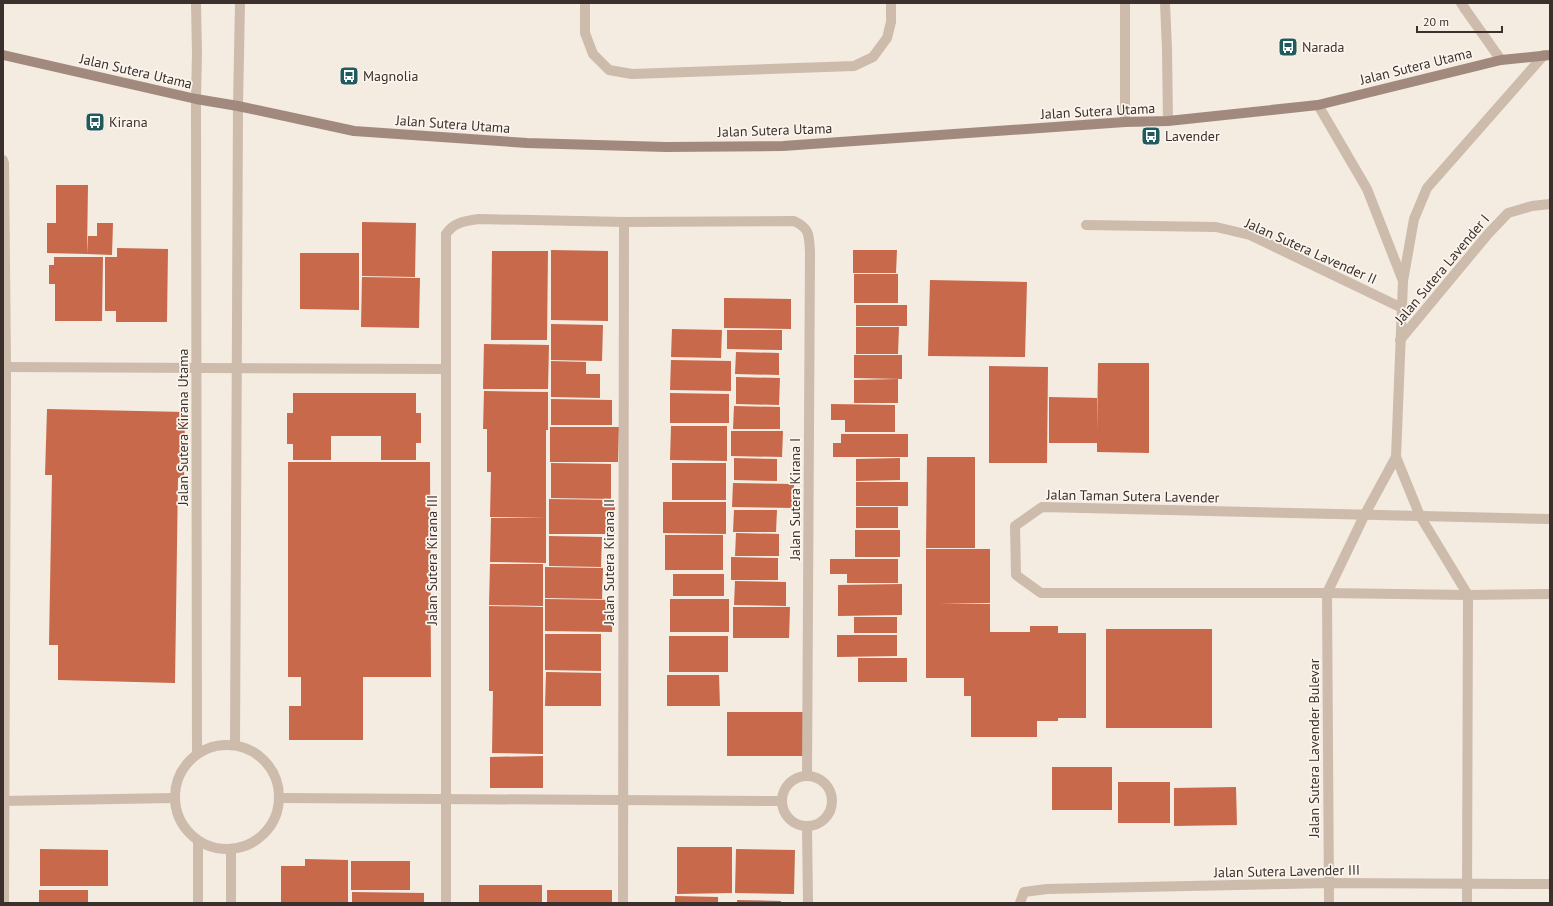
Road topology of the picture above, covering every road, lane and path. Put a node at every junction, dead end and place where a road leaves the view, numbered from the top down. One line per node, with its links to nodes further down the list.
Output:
1 (196, 3): 11 (street, Jalan Sutera Kirana Utama)
2 (240, 3): 13 (street)
3 (585, 3): 4 (street)
4 (891, 3)
5 (1125, 3): 15 (street)
6 (1165, 3): 14 (street)
7 (1463, 6): 10 (street)
8 (3, 55): 11 (street, Jalan Sutera Utama)
9 (1547, 55): 10 (street, Jalan Sutera Utama); 20 (street)
10 (1501, 60): 12 (street, Jalan Sutera Utama)
11 (196, 99): 13 (street, Jalan Sutera Utama); 24 (street, Jalan Sutera Kirana Utama)
12 (1318, 105): 14 (street, Jalan Sutera Utama); 20 (street)
13 (238, 106): 15 (street, Jalan Sutera Utama); 25 (street)
14 (1168, 121): 15 (street, Jalan Sutera Utama)
15 (1125, 122)
16 (3, 160): 23 (street)
17 (1550, 204): 22 (street, Jalan Sutera Lavender I)
18 (624, 222): 26 (street, Jalan Sutera Kirana III); 36 (street, Jalan Sutera Kirana I); 41 (street, Jalan Sutera Kirana II)
19 (1086, 225): 21 (street, Jalan Sutera Lavender II)
20 (1403, 281): 21 (street)
21 (1402, 308): 22 (street)
22 (1400, 340): 27 (street)
23 (6, 367): 24 (street); 40 (street)
24 (197, 368): 25 (street); 35 (street, Jalan Sutera Kirana Utama)
25 (237, 368): 26 (street); 34 (street)
26 (445, 369): 39 (street, Jalan Sutera Kirana III)
27 (1396, 457): 28 (street); 29 (street)
28 (1365, 514): 29 (street, Jalan Taman Sutera Lavender); 31 (street); 31 (street, Jalan Taman Sutera Lavender)
29 (1420, 516): 30 (street, Jalan Taman Sutera Lavender); 33 (street)
30 (1550, 519)
31 (1327, 593): 33 (street); 46 (street, Jalan Sutera Lavender Bulevar)
32 (1550, 594): 33 (street)
33 (1468, 595): 47 (street)
34 (235, 745): 35 (street); 38 (street)
35 (197, 754): 37 (street)
36 (807, 776): 42 (street); 43 (street)
37 (174, 798): 40 (street); 44 (street)
38 (280, 798): 39 (street); 45 (street)
39 (447, 799): 41 (street); 52 (street, Jalan Sutera Kirana III)
40 (3, 800): 49 (street)
41 (622, 800): 42 (street); 53 (street, Jalan Sutera Kirana II)
42 (781, 801): 43 (street)
43 (807, 827): 54 (street)
44 (198, 841): 45 (street); 50 (street)
45 (230, 850): 51 (street)
46 (1329, 883): 47 (street, Jalan Sutera Lavender III); 55 (street, Jalan Sutera Lavender III); 56 (street, Jalan Sutera Lavender Bulevar)
47 (1467, 883): 48 (street, Jalan Sutera Lavender III); 57 (street)
48 (1550, 884)
49 (4, 903)
50 (198, 903)
51 (231, 903)
52 (446, 903)
53 (623, 903)
54 (808, 903)
55 (1020, 903)
56 (1329, 903)
57 (1467, 903)

